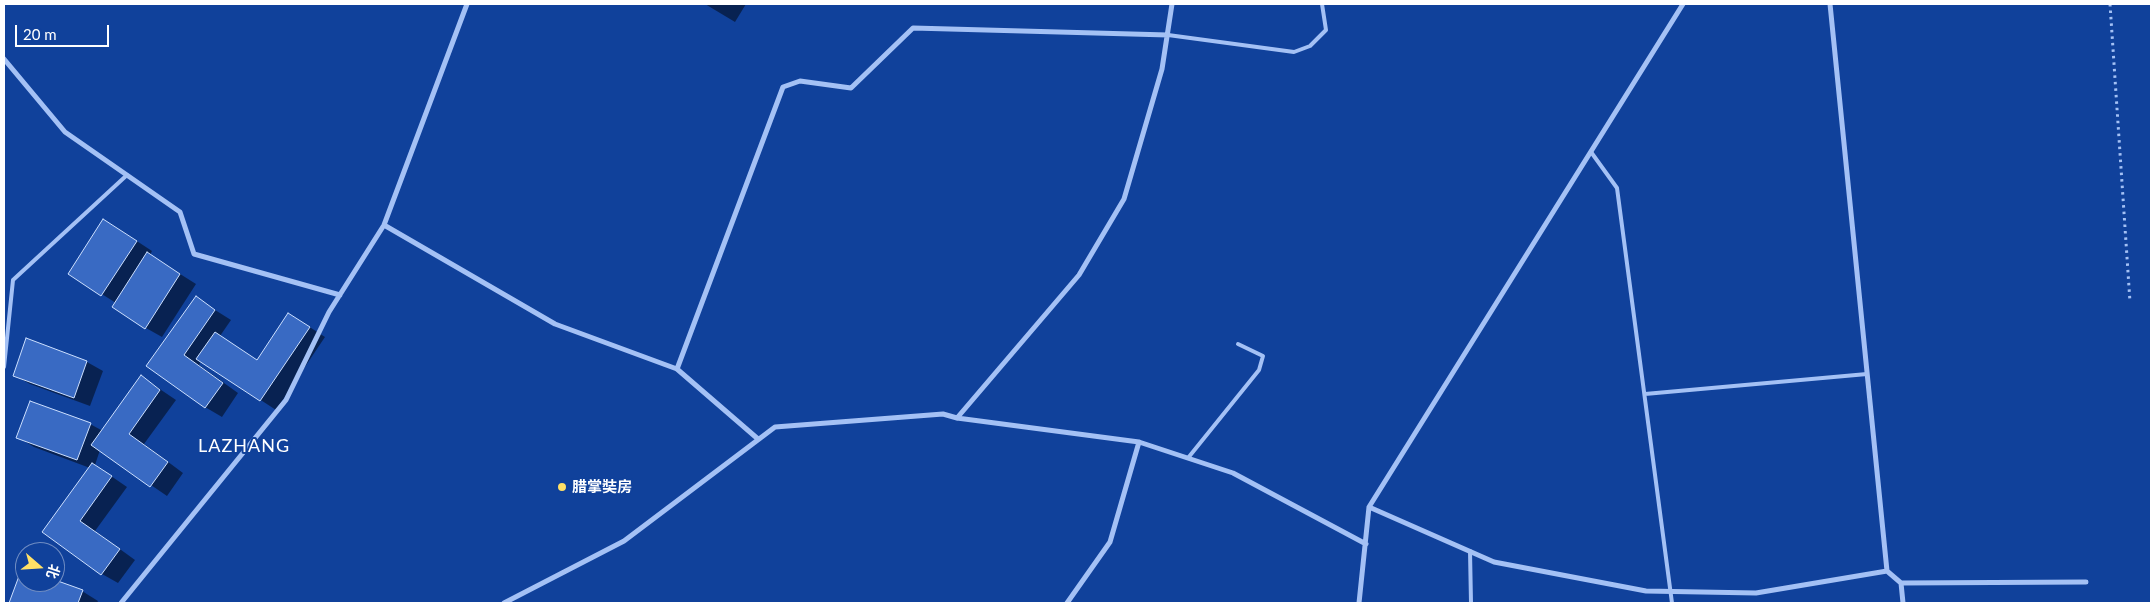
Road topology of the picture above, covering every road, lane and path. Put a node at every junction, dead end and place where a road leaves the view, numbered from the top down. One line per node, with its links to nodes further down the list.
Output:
1 (467, 4): 11 (street)
2 (1172, 4): 7 (street)
3 (1322, 4): 7 (lane)
4 (1682, 4): 9 (street)
5 (1830, 4): 17 (street)
6 (2110, 4): 13 (path)
7 (1168, 35): 16 (street); 19 (street)
8 (4, 59): 10 (street)
9 (1591, 152): 18 (lane); 23 (street)
10 (127, 175): 12 (street); 15 (lane)
11 (384, 225): 12 (street); 16 (street)
12 (340, 295): 30 (street)
13 (2130, 302)
14 (1238, 344): 22 (lane)
15 (4, 367)
16 (677, 369): 20 (street)
17 (1867, 374): 18 (lane); 26 (street)
18 (1645, 394): 29 (lane)
19 (957, 418): 20 (street); 21 (street)
20 (758, 439): 31 (street)
21 (1139, 442): 22 (street); 32 (street)
22 (1188, 458): 24 (street)
23 (1369, 507): 24 (street); 25 (street)
24 (1366, 544): 33 (street)
25 (1470, 551): 29 (street); 34 (lane)
26 (1887, 571): 28 (street); 29 (street)
27 (2086, 582): 28 (street)
28 (1901, 583): 36 (street)
29 (1671, 592): 35 (lane)
30 (121, 603)
31 (504, 603)
32 (1066, 603)
33 (1359, 603)
34 (1471, 603)
35 (1672, 603)
36 (1903, 603)

